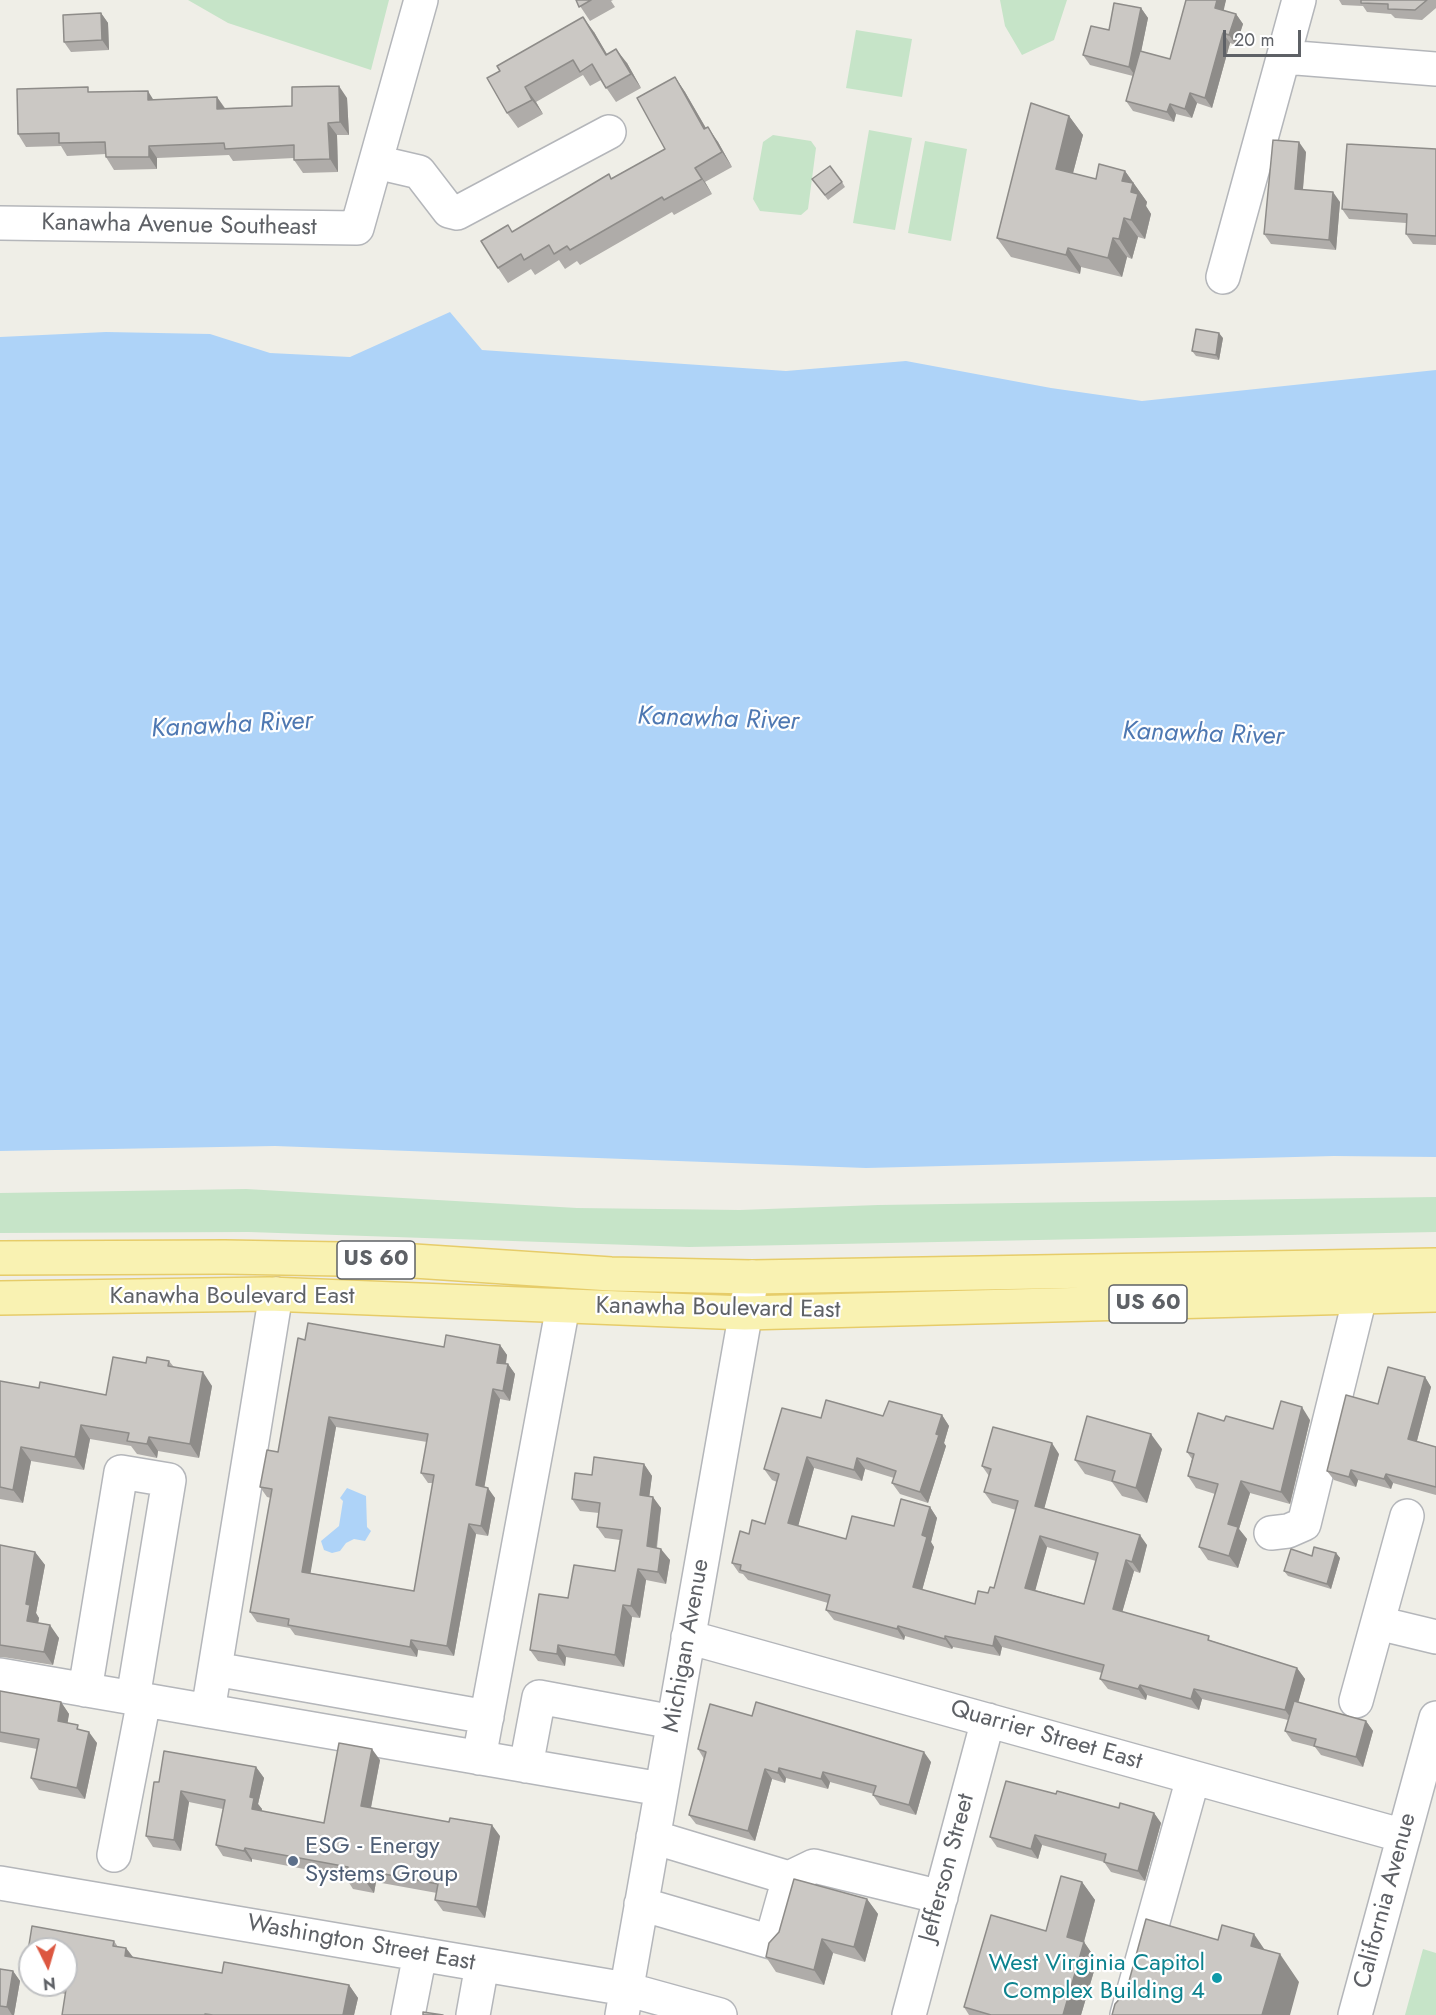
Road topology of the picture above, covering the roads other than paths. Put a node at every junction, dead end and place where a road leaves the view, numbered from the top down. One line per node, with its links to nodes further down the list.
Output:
1 (421, 0): 6 (street)
2 (1299, 0): 3 (street)
3 (1284, 57): 4 (street); 8 (street)
4 (1436, 69)
5 (609, 132): 6 (street)
6 (376, 162): 7 (street, Kanawha Avenue Southeast)
7 (0, 223)
8 (1223, 277)
9 (0, 1258): 11 (main road, Kanawha Boulevard East / US 60)
10 (1436, 1265): 11 (main road, Kanawha Boulevard East / US 60)
11 (752, 1277): 17 (street, Michigan Avenue)
12 (276, 1294): 15 (main road, Kanawha Boulevard East / US 60); 16 (main road, Kanawha Boulevard East / US 60); 23 (street)
13 (1436, 1295): 14 (main road, Kanawha Boulevard East / US 60)
14 (1360, 1297): 17 (main road, Kanawha Boulevard East / US 60); 19 (street)
15 (0, 1298)
16 (563, 1306): 17 (main road, Kanawha Boulevard East / US 60); 29 (street)
17 (746, 1314): 21 (street, Michigan Avenue)
18 (1407, 1516): 20 (street)
19 (1271, 1533)
20 (1378, 1623): 22 (street); 27 (street)
21 (688, 1637): 31 (street, Quarrier Street East); 32 (street, Michigan Avenue)
22 (1436, 1637)
23 (215, 1669): 28 (street); 29 (street)
24 (0, 1676): 25 (street)
25 (84, 1690): 26 (street); 26 (street)
26 (138, 1699): 28 (street); 39 (street)
27 (1356, 1701)
28 (208, 1711): 33 (street)
29 (487, 1716): 33 (street)
30 (1436, 1718): 37 (street, California Avenue)
31 (988, 1720): 35 (street, Quarrier Street East); 42 (street, Jefferson Street)
32 (673, 1722): 34 (street); 36 (street, Michigan Avenue)
33 (479, 1758): 34 (street)
34 (526, 1766): 36 (street)
35 (1193, 1778): 37 (street, Quarrier Street East); 51 (street)
36 (662, 1789): 38 (street, Michigan Avenue)
37 (1404, 1836): 52 (street, California Avenue)
38 (653, 1837): 40 (street); 43 (street, Michigan Avenue)
39 (114, 1855)
40 (789, 1878): 42 (street); 43 (street)
41 (0, 1883): 44 (street, Washington Street East)
42 (941, 1897): 50 (street, Jefferson Street)
43 (641, 1904): 46 (street, Michigan Avenue)
44 (420, 1954): 45 (street, Washington Street East); 47 (street)
45 (482, 1965): 46 (street, Washington Street East); 48 (street)
46 (624, 2002): 49 (street, Washington Street East)
47 (408, 2015)
48 (473, 2015)
49 (720, 2015)
50 (909, 2015)
51 (1127, 2015)
52 (1355, 2015)

